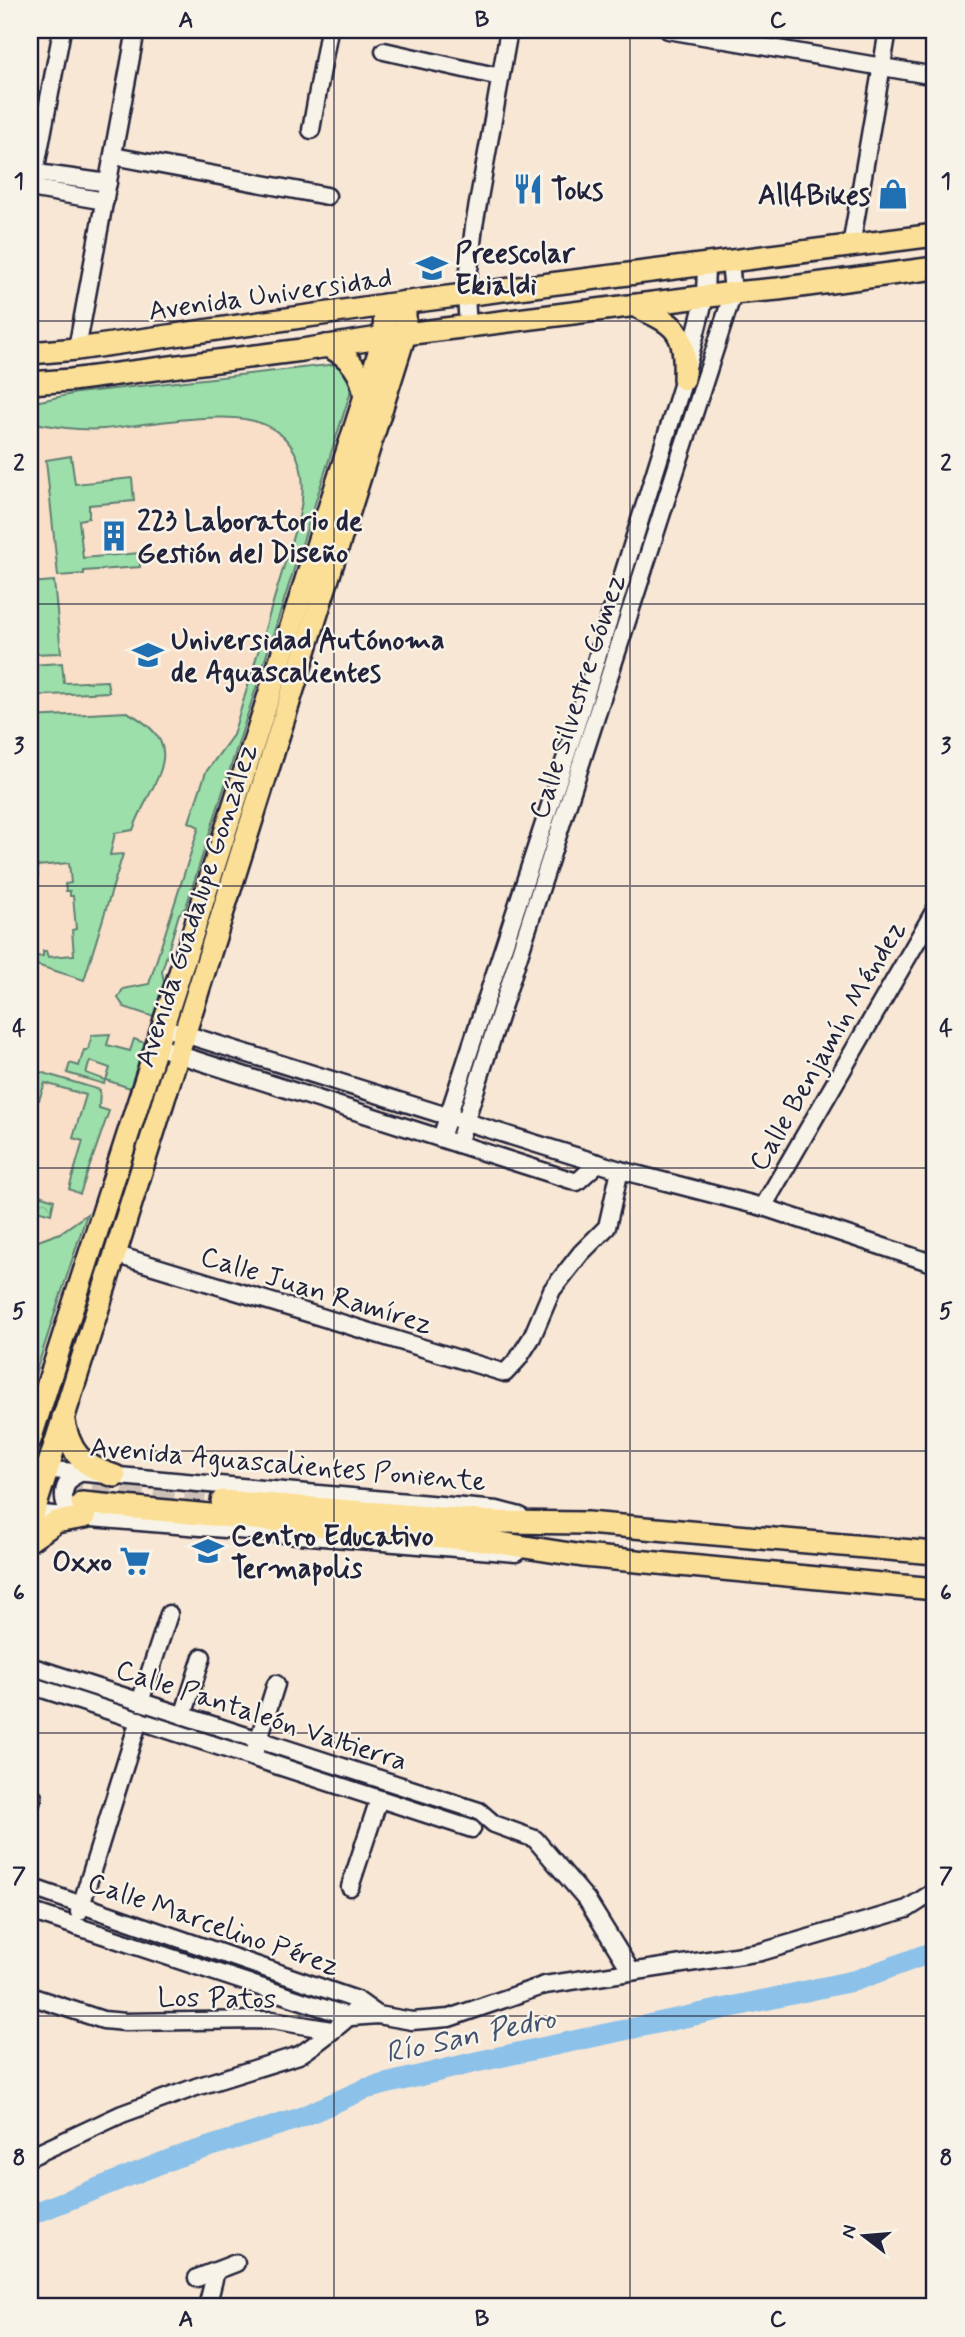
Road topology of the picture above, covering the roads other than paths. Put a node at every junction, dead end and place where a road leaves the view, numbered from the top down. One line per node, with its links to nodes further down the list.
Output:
1 (62, 30): 13 (street)
2 (136, 30): 12 (street)
3 (328, 30): 11 (street)
4 (509, 30): 10 (street)
5 (668, 30): 8 (street)
6 (888, 30): 8 (street)
7 (384, 51): 10 (street)
8 (882, 66): 9 (street); 18 (street)
9 (935, 76)
10 (500, 77): 23 (street)
11 (311, 130)
12 (113, 156): 14 (street); 15 (street)
13 (32, 177): 14 (street); 16 (street)
14 (108, 183): 16 (street)
15 (327, 196)
16 (105, 201): 30 (street)
17 (935, 235): 18 (main road, Avenida Universidad)
18 (851, 246): 19 (main road, Avenida Universidad)
19 (730, 261): 20 (main road, Avenida Universidad); 22 (street, Calle Silvestre Gómez)
20 (706, 265): 23 (main road, Avenida Universidad); 24 (street, Calle Silvestre Gómez)
21 (935, 268): 22 (main road)
22 (733, 293): 24 (main road); 39 (street, Calle Silvestre Gómez)
23 (466, 296): 25 (main road, Avenida Universidad); 27 (street)
24 (705, 297): 26 (main road); 33 (street, Calle Silvestre Gómez)
25 (395, 304): 28 (main road, Avenida Guadalupe González); 30 (main road, Avenida Universidad)
26 (633, 305): 27 (main road); 33 (main road)
27 (468, 327): 28 (main road)
28 (395, 335): 29 (main road); 35 (main road, Avenida Guadalupe González); 36 (main road, Avenida Guadalupe González)
29 (326, 346): 34 (main road); 35 (main road)
30 (78, 349): 31 (main road, Avenida Universidad); 32 (main road)
31 (30, 353)
32 (30, 373)
33 (684, 379): 38 (street, Calle Silvestre Gómez)
34 (30, 383)
35 (365, 399): 36 (main road, Avenida Guadalupe González)
36 (355, 460): 40 (main road, Avenida Guadalupe González); 41 (main road, Avenida Guadalupe González)
37 (935, 910): 49 (street, Calle Benjamín Méndez)
38 (489, 989): 39 (street); 43 (street, Calle Silvestre Gómez)
39 (507, 995): 44 (street, Calle Silvestre Gómez)
40 (183, 1034): 41 (street); 42 (main road, Avenida Guadalupe González); 43 (street)
41 (160, 1036): 42 (street); 53 (main road, Avenida Guadalupe González)
42 (177, 1054): 45 (street); 50 (main road, Avenida Guadalupe González)
43 (448, 1116): 44 (street); 45 (street, Calle Silvestre Gómez)
44 (466, 1122): 46 (street, Calle Silvestre Gómez); 47 (street)
45 (441, 1139): 46 (street)
46 (458, 1144): 47 (street)
47 (598, 1163): 48 (street)
48 (620, 1170): 49 (street); 50 (street, Calle Juan Ramírez)
49 (763, 1207): 51 (street)
50 (114, 1254): 52 (main road, Avenida Guadalupe González)
51 (935, 1265)
52 (63, 1416): 55 (main road, Avenida Guadalupe González); 57 (main road)
53 (34, 1420): 54 (main road, Avenida Guadalupe González)
54 (30, 1440)
55 (38, 1469): 56 (street, Avenida Aguascalientes Poniente); 60 (main road, Avenida Guadalupe González)
56 (80, 1473): 57 (street, Avenida Aguascalientes Poniente); 59 (street)
57 (115, 1476): 61 (street, Avenida Aguascalientes Poniente)
58 (222, 1501): 61 (main road, Avenida Aguascalientes Poniente)
59 (81, 1512): 60 (street, Avenida Aguascalientes Poniente); 62 (main road); 64 (main road, Avenida Aguascalientes Poniente)
60 (31, 1517)
61 (539, 1521): 63 (main road, Avenida Aguascalientes Poniente)
62 (30, 1540)
63 (935, 1553)
64 (935, 1589)
65 (169, 1614): 70 (street)
66 (202, 1657): 71 (street)
67 (30, 1667): 70 (street, Calle Pantaleón Valtierra)
68 (276, 1684): 73 (street)
69 (30, 1685): 72 (street, Calle Pantaleón Valtierra)
70 (140, 1702): 71 (street, Calle Pantaleón Valtierra)
71 (183, 1716): 73 (street, Calle Pantaleón Valtierra)
72 (139, 1720): 74 (street, Calle Pantaleón Valtierra); 82 (street)
73 (259, 1740): 74 (street); 76 (street, Calle Pantaleón Valtierra)
74 (253, 1758): 75 (street, Calle Pantaleón Valtierra)
75 (379, 1799): 78 (street, Calle Pantaleón Valtierra); 80 (street)
76 (479, 1811): 77 (street); 78 (street)
77 (494, 1824): 78 (street); 85 (street)
78 (472, 1829)
79 (30, 1887): 82 (street, Calle Marcelino Pérez)
80 (350, 1887)
81 (935, 1891): 85 (street, Calle Marcelino Pérez)
82 (81, 1904): 84 (street); 87 (street, Calle Marcelino Pérez)
83 (30, 1911): 84 (street, Calle Marcelino Pérez)
84 (74, 1926): 89 (street, Calle Marcelino Pérez)
85 (631, 1970): 88 (street, Calle Marcelino Pérez)
86 (30, 1996): 90 (street, Los Patos)
87 (358, 2000): 88 (street, Calle Marcelino Pérez); 89 (street)
88 (378, 2015): 89 (street, Calle Marcelino Pérez)
89 (351, 2017): 90 (street)
90 (331, 2030): 91 (street)
91 (30, 2157)
92 (236, 2263): 93 (street)
93 (216, 2271): 94 (street); 95 (street)
94 (197, 2278)
95 (208, 2307)

